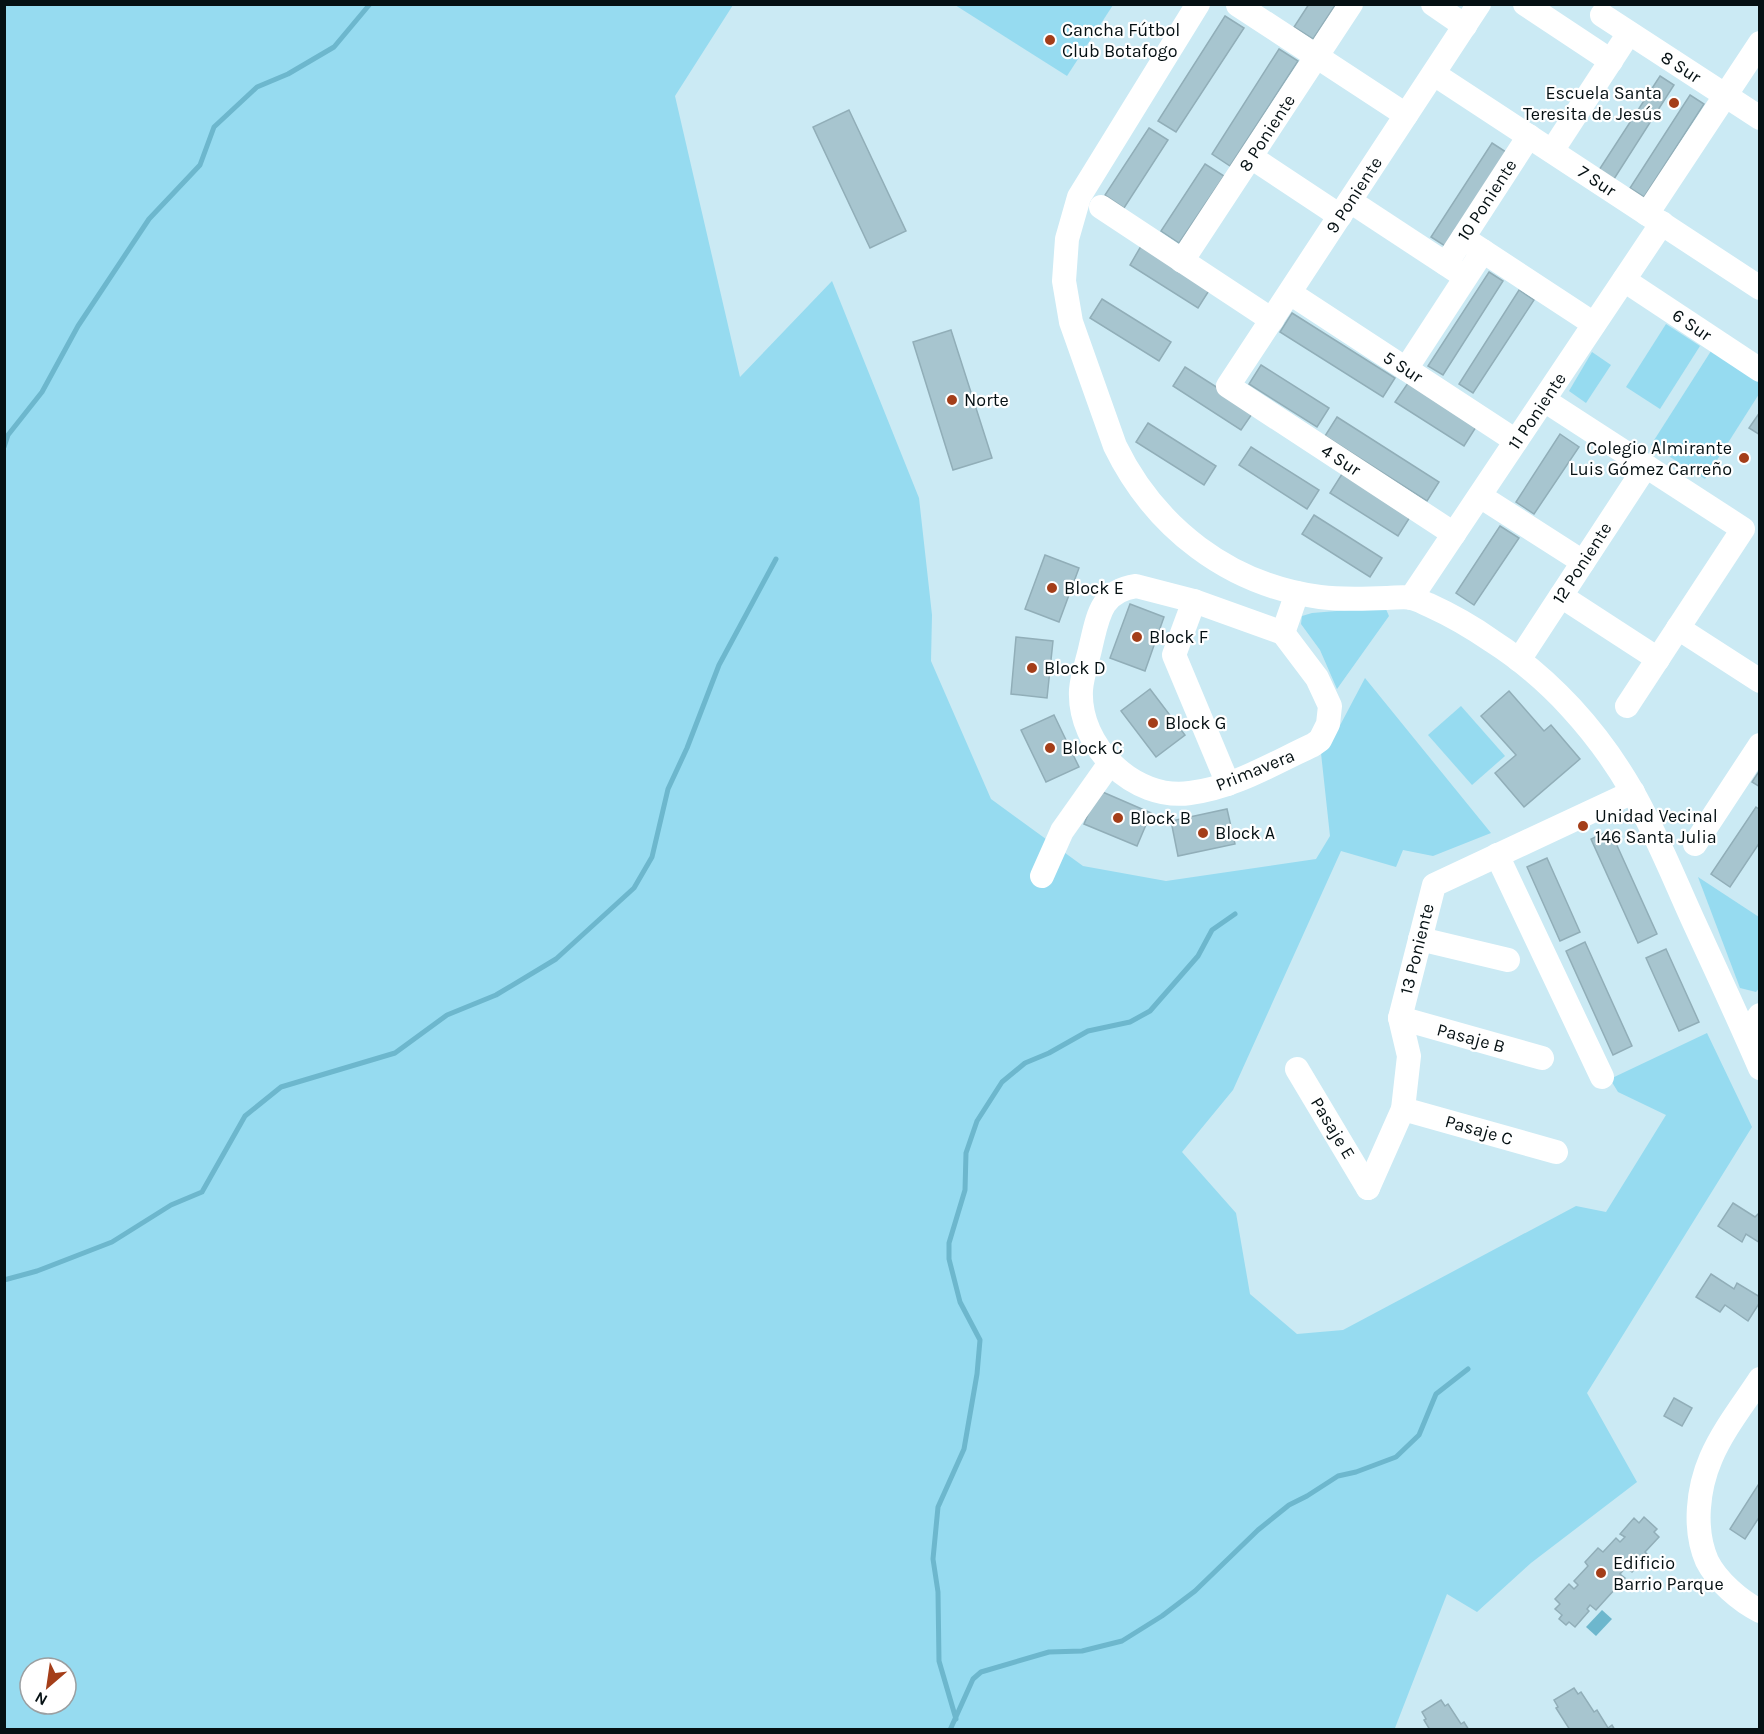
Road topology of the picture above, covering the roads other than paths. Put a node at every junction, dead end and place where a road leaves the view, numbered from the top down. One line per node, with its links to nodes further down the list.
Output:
1 (1198, 4): 43 (street)
2 (1351, 4): 12 (street, 8 Poniente)
3 (1433, 4): 8 (street)
4 (1479, 4): 8 (street, 9 Poniente)
5 (1525, 4): 10 (street)
6 (1238, 5): 12 (street)
7 (1606, 10): 9 (street, 8 Sur); 10 (street)
8 (1465, 26): 14 (street, 9 Poniente)
9 (1629, 33): 13 (street); 15 (street, 8 Sur)
10 (1584, 43): 13 (street)
11 (1760, 43): 15 (street, 11 Poniente)
12 (1317, 57): 16 (street); 20 (street, 8 Poniente)
13 (1611, 61): 19 (street)
14 (1434, 74): 16 (street, 9 Poniente); 18 (street, 7 Sur)
15 (1725, 96): 17 (street, 8 Sur); 23 (street, 11 Poniente)
16 (1406, 115): 22 (street, 9 Poniente)
17 (1760, 118)
18 (1529, 136): 19 (street, 7 Sur); 24 (street, 10 Poniente)
19 (1551, 151): 23 (street, 7 Sur)
20 (1251, 157): 22 (street); 26 (street, 8 Poniente)
21 (1101, 207): 26 (street)
22 (1345, 208): 27 (street); 31 (street, 9 Poniente)
23 (1654, 219): 29 (street, 11 Poniente); 30 (street, 7 Sur)
24 (1462, 238): 25 (street); 27 (street, 10 Poniente)
25 (1483, 251): 28 (street, 10 Poniente); 33 (street)
26 (1182, 261): 32 (street)
27 (1446, 264): 28 (street)
28 (1466, 277): 34 (street, 10 Poniente)
29 (1624, 280): 33 (street, 11 Poniente); 35 (street, 6 Sur)
30 (1757, 282)
31 (1290, 293): 32 (street, 9 Poniente); 34 (street, 5 Sur)
32 (1272, 320): 36 (street, 9 Poniente)
33 (1594, 324): 37 (street, 11 Poniente)
34 (1406, 369): 38 (street, 5 Sur)
35 (1760, 370)
36 (1228, 386): 41 (street, 4 Sur)
37 (1544, 400): 38 (street, 11 Poniente); 39 (street)
38 (1516, 441): 40 (street, 11 Poniente)
39 (1646, 466): 42 (street, 12 Poniente); 47 (street)
40 (1480, 496): 41 (street, 11 Poniente); 42 (street)
41 (1454, 534): 45 (street, 11 Poniente)
42 (1583, 562): 44 (street, 12 Poniente)
43 (1296, 593): 45 (street); 48 (street)
44 (1561, 596): 49 (street); 50 (street, 12 Poniente)
45 (1411, 598): 50 (street)
46 (1194, 601): 48 (street, Primavera); 54 (street, Primavera); 55 (street)
47 (1678, 628): 49 (street); 51 (street)
48 (1283, 633): 55 (street, Primavera)
49 (1658, 659): 52 (street)
50 (1519, 660): 56 (street)
51 (1760, 681)
52 (1627, 706)
53 (1760, 745): 57 (street)
54 (1110, 763): 55 (street, Primavera); 59 (street)
55 (1227, 784)
56 (1633, 792): 58 (street, 13 Poniente); 63 (street)
57 (1695, 844)
58 (1497, 855): 60 (street, 13 Poniente); 67 (street)
59 (1042, 876)
60 (1420, 939): 61 (street); 62 (street, 13 Poniente)
61 (1508, 960)
62 (1400, 1018): 64 (street, Pasaje B); 68 (street, 13 Poniente)
63 (1754, 1026): 65 (street)
64 (1542, 1058)
65 (1760, 1068)
66 (1297, 1069): 70 (street, Pasaje E)
67 (1602, 1077)
68 (1403, 1109): 69 (street, Pasaje C); 70 (street, 13 Poniente)
69 (1556, 1152)
70 (1368, 1188)
71 (1760, 1379): 72 (street)
72 (1760, 1611)

